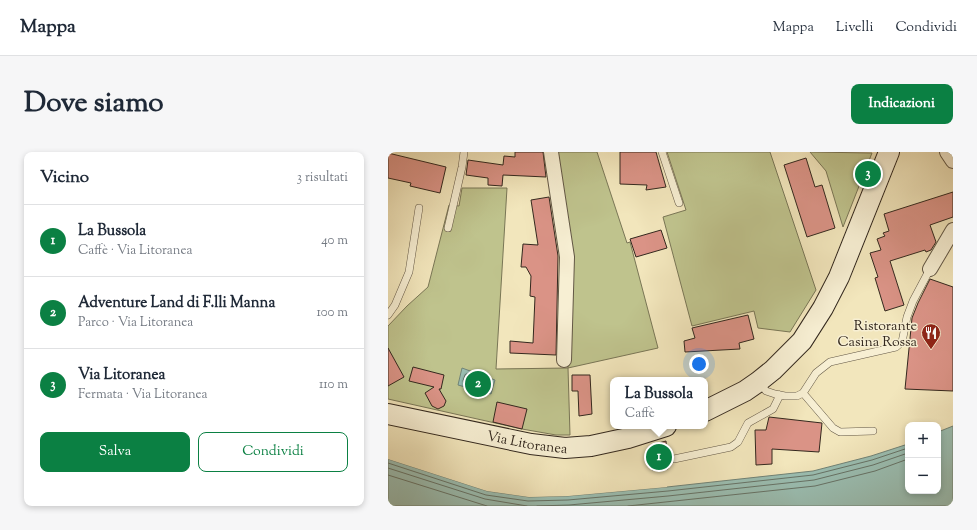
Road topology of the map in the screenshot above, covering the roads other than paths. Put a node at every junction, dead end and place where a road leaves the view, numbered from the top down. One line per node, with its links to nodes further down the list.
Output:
1 (464, 152): 9 (lane)
2 (551, 152): 13 (street)
3 (662, 152): 7 (lane)
4 (889, 152): 14 (street)
5 (947, 152): 6 (street)
6 (953, 161)
7 (679, 204)
8 (419, 208): 12 (lane)
9 (448, 228)
10 (953, 230): 11 (street)
11 (930, 269): 15 (lane)
12 (388, 314)
13 (564, 360)
14 (758, 382): 16 (lane); 17 (street)
15 (803, 393): 16 (lane); 20 (lane)
16 (780, 395): 21 (lane)
17 (708, 410)
18 (388, 414): 19 (street, Via Litoranea)
19 (656, 429)
20 (873, 431)
21 (674, 459)

